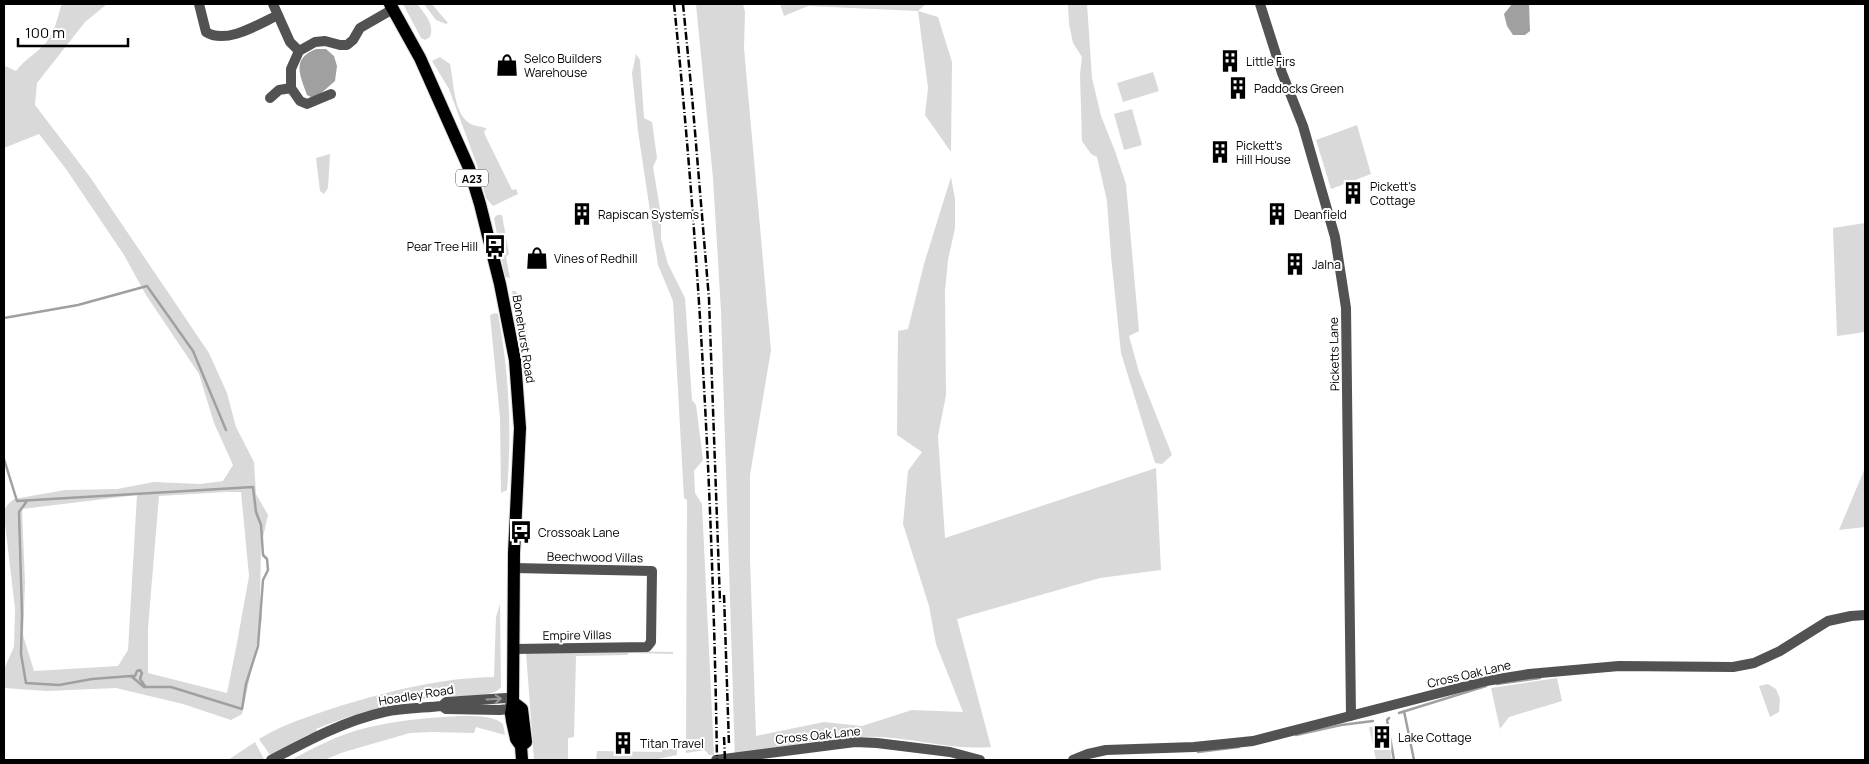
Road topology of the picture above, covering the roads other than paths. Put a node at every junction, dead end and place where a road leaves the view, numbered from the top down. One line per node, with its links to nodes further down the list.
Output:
1 (199, 4): 5 (street)
2 (273, 4): 5 (street)
3 (1260, 4): 15 (street, Picketts Lane)
4 (391, 6): 6 (street); 10 (main road, Bonehurst Road / A23)
5 (278, 15): 6 (street)
6 (299, 51): 7 (street)
7 (291, 88): 8 (street); 9 (street)
8 (331, 94)
9 (270, 98)
10 (514, 568): 12 (street, Beechwood Villas); 13 (main road, Bonehurst Road / A23)
11 (1865, 615): 15 (street, Cross Oak Lane)
12 (641, 647): 13 (street, Empire Villas)
13 (514, 649): 14 (main road, Bonehurst Road / A23)
14 (513, 702): 16 (street, Hoadley Road); 17 (main road, Bonehurst Road / A23)
15 (1351, 716): 20 (street, Cross Oak Lane)
16 (271, 760)
17 (522, 760)
18 (716, 760): 19 (street, Cross Oak Lane)
19 (980, 760)
20 (1073, 760)

